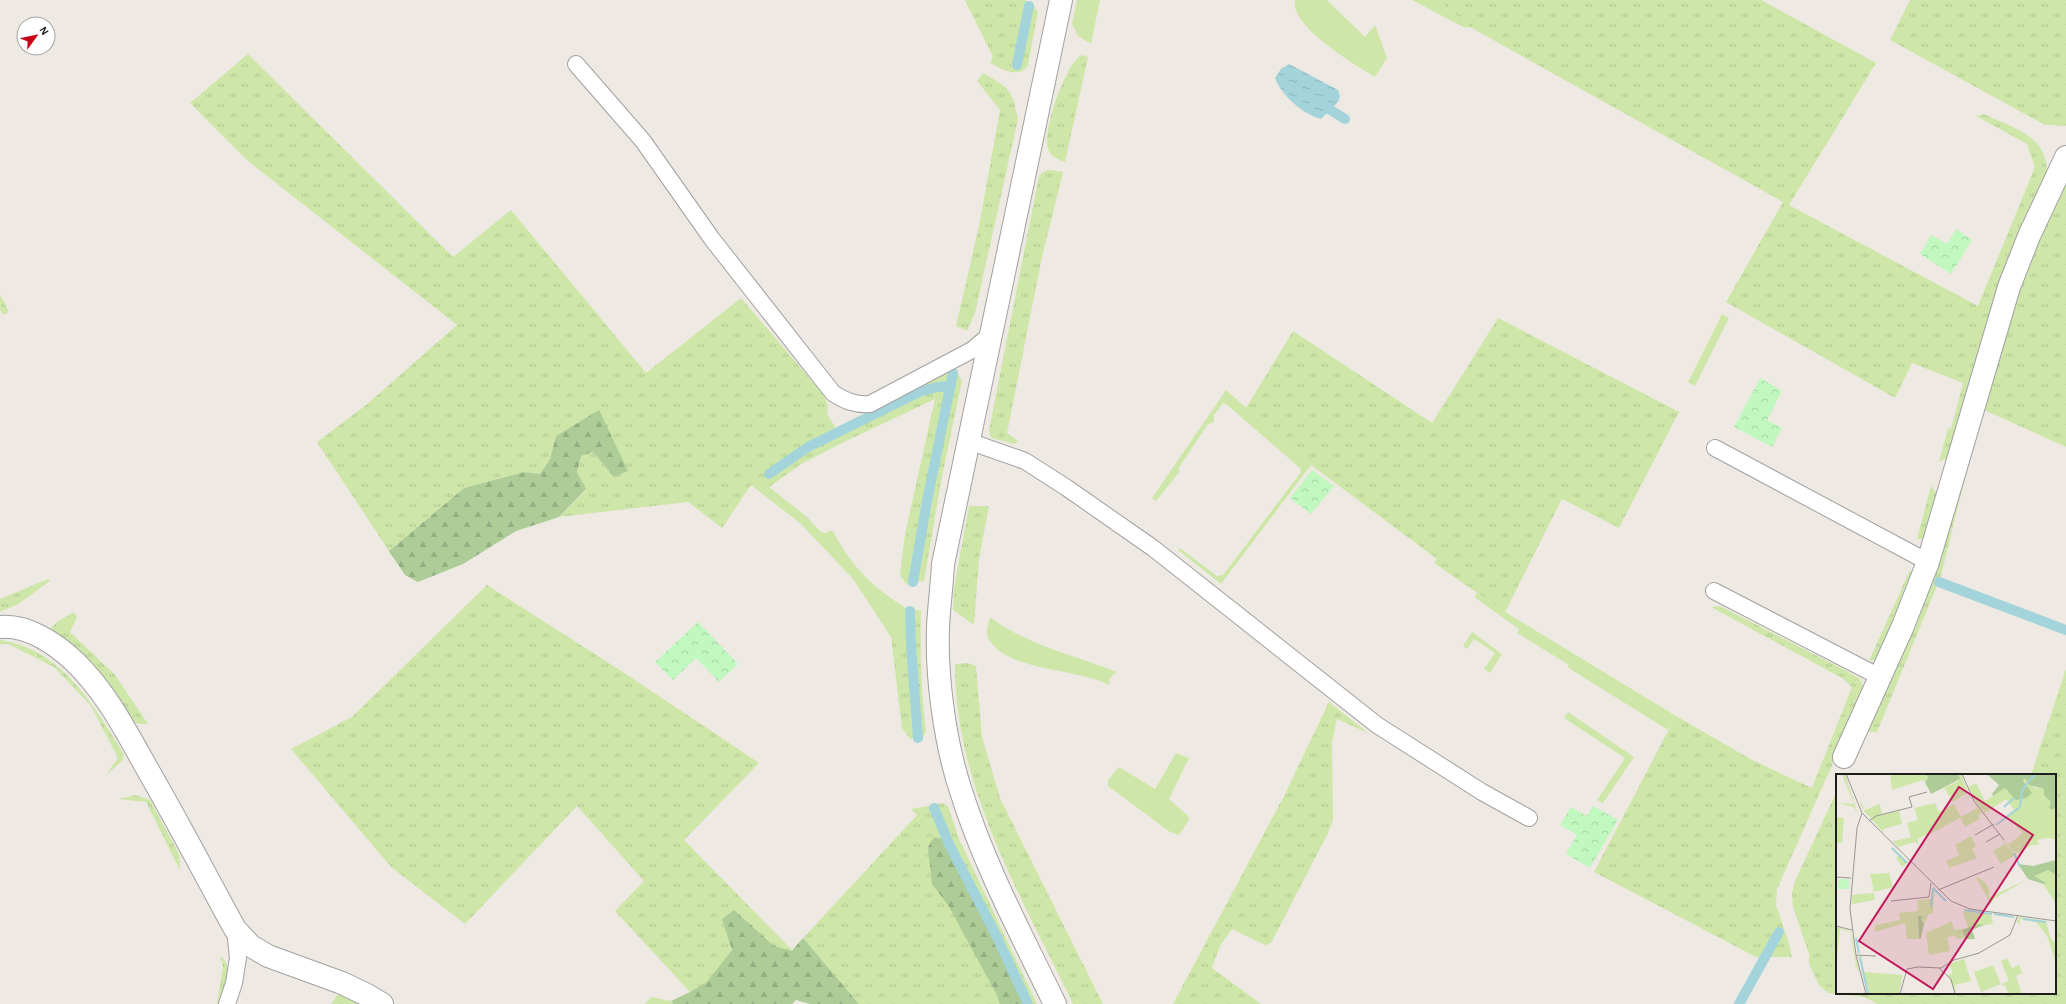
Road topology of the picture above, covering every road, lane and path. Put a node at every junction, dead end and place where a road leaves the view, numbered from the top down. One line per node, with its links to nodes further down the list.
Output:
1 (1061, 0): 4 (street)
2 (576, 64): 4 (lane)
3 (2066, 157): 7 (street)
4 (991, 334): 5 (street)
5 (968, 442): 12 (lane); 16 (street)
6 (1715, 448): 7 (lane)
7 (1928, 562): 10 (street)
8 (1714, 590): 10 (lane)
9 (0, 627): 13 (street)
10 (1880, 677): 11 (street)
11 (1844, 757)
12 (1528, 818)
13 (235, 929): 14 (lane); 15 (street)
14 (227, 1004)
15 (382, 1004)
16 (1055, 1004)

